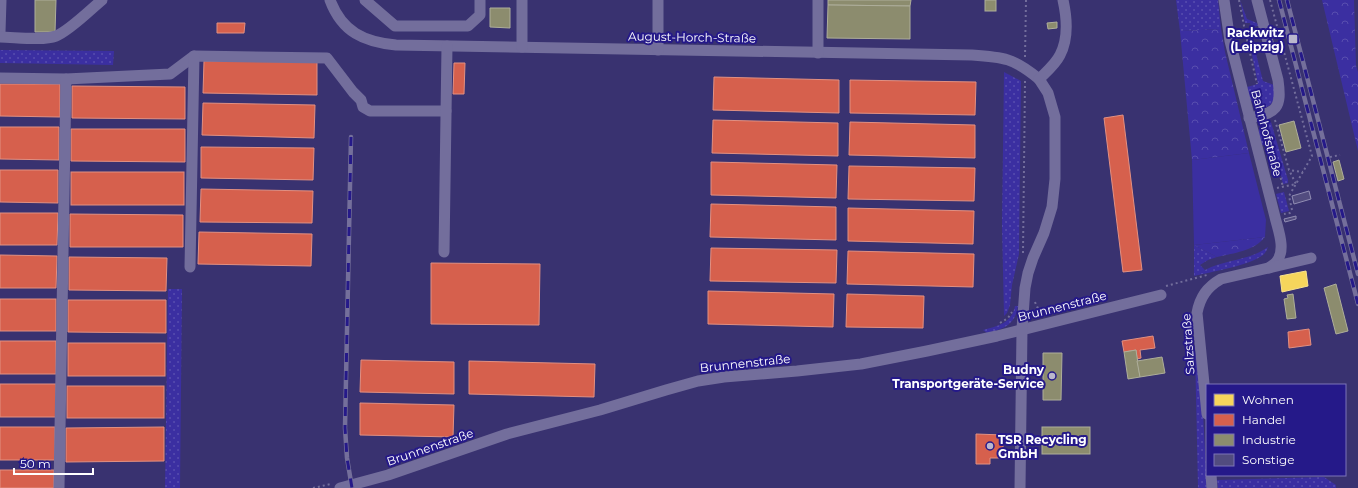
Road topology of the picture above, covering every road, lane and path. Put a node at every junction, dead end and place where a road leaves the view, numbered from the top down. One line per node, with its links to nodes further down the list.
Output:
1 (1, 0): 15 (street)
2 (102, 0): 16 (street)
3 (330, 0): 17 (street, August-Horch-Straße)
4 (365, 0): 5 (street)
5 (480, 0)
6 (522, 0): 18 (street)
7 (658, 0): 19 (street)
8 (818, 0): 20 (street)
9 (1026, 0): 22 (path)
10 (1063, 0): 25 (street)
11 (1224, 0): 29 (street, Bahnhofstraße)
12 (1240, 0): 26 (path)
13 (1257, 0): 27 (street)
14 (1270, 0): 36 (path)
15 (0, 32)
16 (0, 36)
17 (447, 46): 18 (street, August-Horch-Straße); 28 (street)
18 (522, 47): 19 (street, August-Horch-Straße)
19 (658, 50): 20 (street, August-Horch-Straße)
20 (818, 53): 22 (street, August-Horch-Straße)
21 (194, 56): 24 (street); 28 (street); 44 (street)
22 (1025, 67): 25 (street, August-Horch-Straße); 42 (path)
23 (0, 78): 24 (street)
24 (66, 79): 56 (street)
25 (1039, 79): 52 (street, August-Horch-Straße)
26 (1256, 84)
27 (1274, 110): 29 (street); 35 (path)
28 (446, 112): 41 (street)
29 (1249, 118): 39 (street, Bahnhofstraße)
30 (1272, 144): 38 (path)
31 (1340, 155): 32 (path)
32 (1335, 156): 33 (path); 34 (path)
33 (1330, 157)
34 (1336, 161)
35 (1289, 170): 36 (path); 37 (path)
36 (1303, 172): 37 (path)
37 (1296, 184): 38 (path); 40 (path)
38 (1283, 187): 39 (path)
39 (1269, 190): 45 (street, Bahnhofstraße)
40 (1281, 215)
41 (444, 252)
42 (1023, 255)
43 (1311, 258): 45 (street, Salzstraße)
44 (190, 268)
45 (1269, 268): 53 (street, Salzstraße)
46 (1212, 274): 47 (path)
47 (1160, 291): 52 (street, Brunnenstraße)
48 (1034, 300): 50 (path)
49 (1013, 307): 51 (path)
50 (1050, 314)
51 (996, 325)
52 (1022, 330): 55 (street, Brunnenstraße); 58 (street, August-Horch-Straße)
53 (1206, 404)
54 (1211, 476): 59 (street)
55 (338, 485): 57 (path)
56 (59, 488)
57 (313, 488)
58 (1020, 488)
59 (1212, 488)

